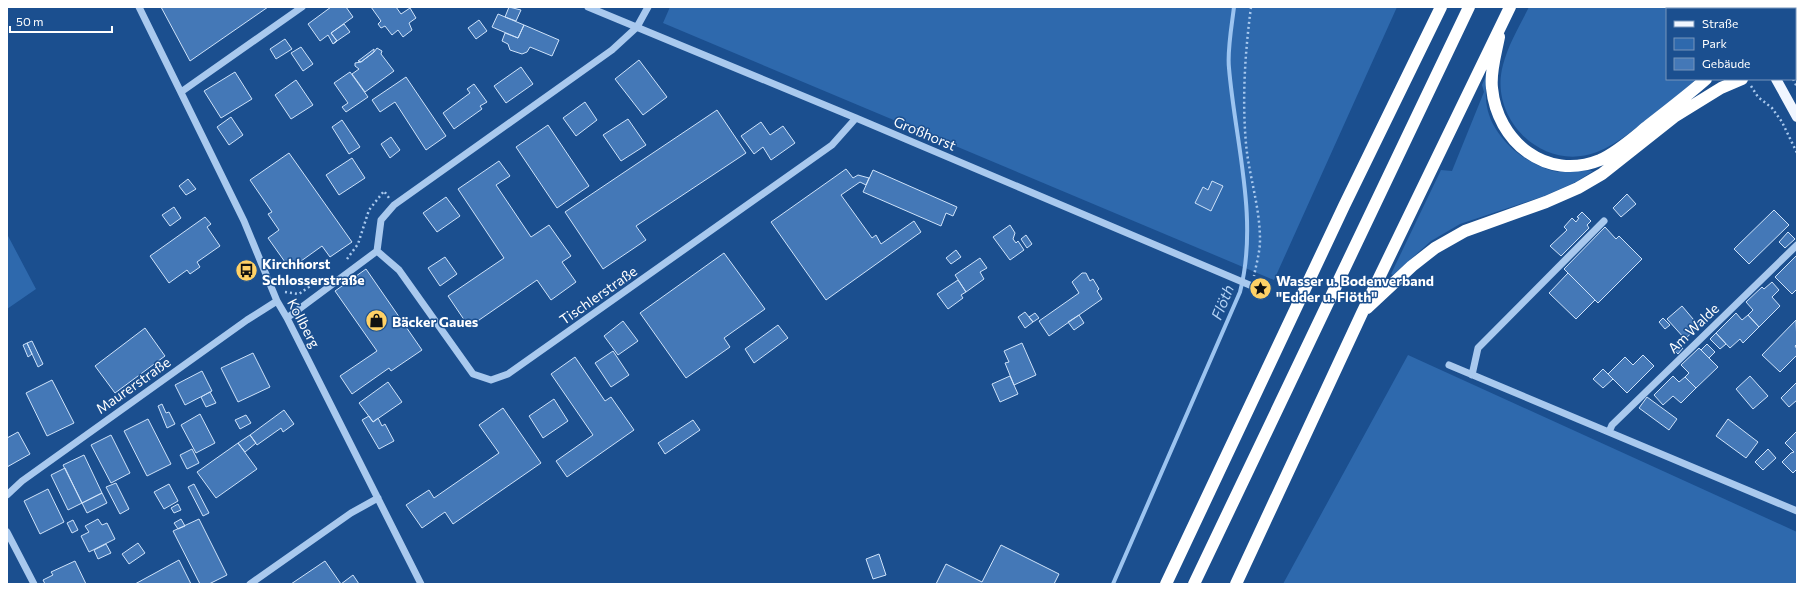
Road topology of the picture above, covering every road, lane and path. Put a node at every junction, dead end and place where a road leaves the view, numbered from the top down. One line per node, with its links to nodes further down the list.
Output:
1 (139, 7): 14 (street, Kollberg)
2 (302, 7): 14 (street)
3 (588, 7): 10 (street, Großhorst)
4 (648, 7): 10 (street)
5 (1251, 7): 24 (path)
6 (1441, 7): 39 (highway)
7 (1469, 7): 40 (highway)
8 (1510, 7): 9 (highway)
9 (1502, 22): 11 (highway); 27 (highway)
10 (637, 28): 16 (street, Großhorst); 18 (street)
11 (1705, 80)
12 (1777, 80): 15 (main road)
13 (1746, 82): 17 (path); 27 (highway)
14 (181, 92): 26 (street, Kollberg)
15 (1797, 117)
16 (856, 118): 21 (street, Tischlerstraße); 24 (street, Großhorst)
17 (1797, 152)
18 (394, 205): 21 (street); 22 (path)
19 (1604, 221): 30 (street)
20 (1797, 245): 31 (street, Am Walde)
21 (377, 251): 28 (street)
22 (346, 261)
23 (317, 281): 25 (path)
24 (1251, 285)
25 (283, 290)
26 (277, 301): 28 (street, Kollberg); 32 (street, Maurerstraße)
27 (1362, 313): 41 (highway)
28 (287, 318): 33 (street, Kollberg)
29 (1449, 365): 30 (street)
30 (1472, 375): 31 (street)
31 (1609, 432): 34 (street)
32 (7, 495)
33 (378, 498): 37 (street); 38 (street, Kollberg)
34 (1797, 511)
35 (7, 532): 36 (street)
36 (34, 584)
37 (250, 584)
38 (421, 584)
39 (1166, 584)
40 (1194, 584)
41 (1236, 584)

